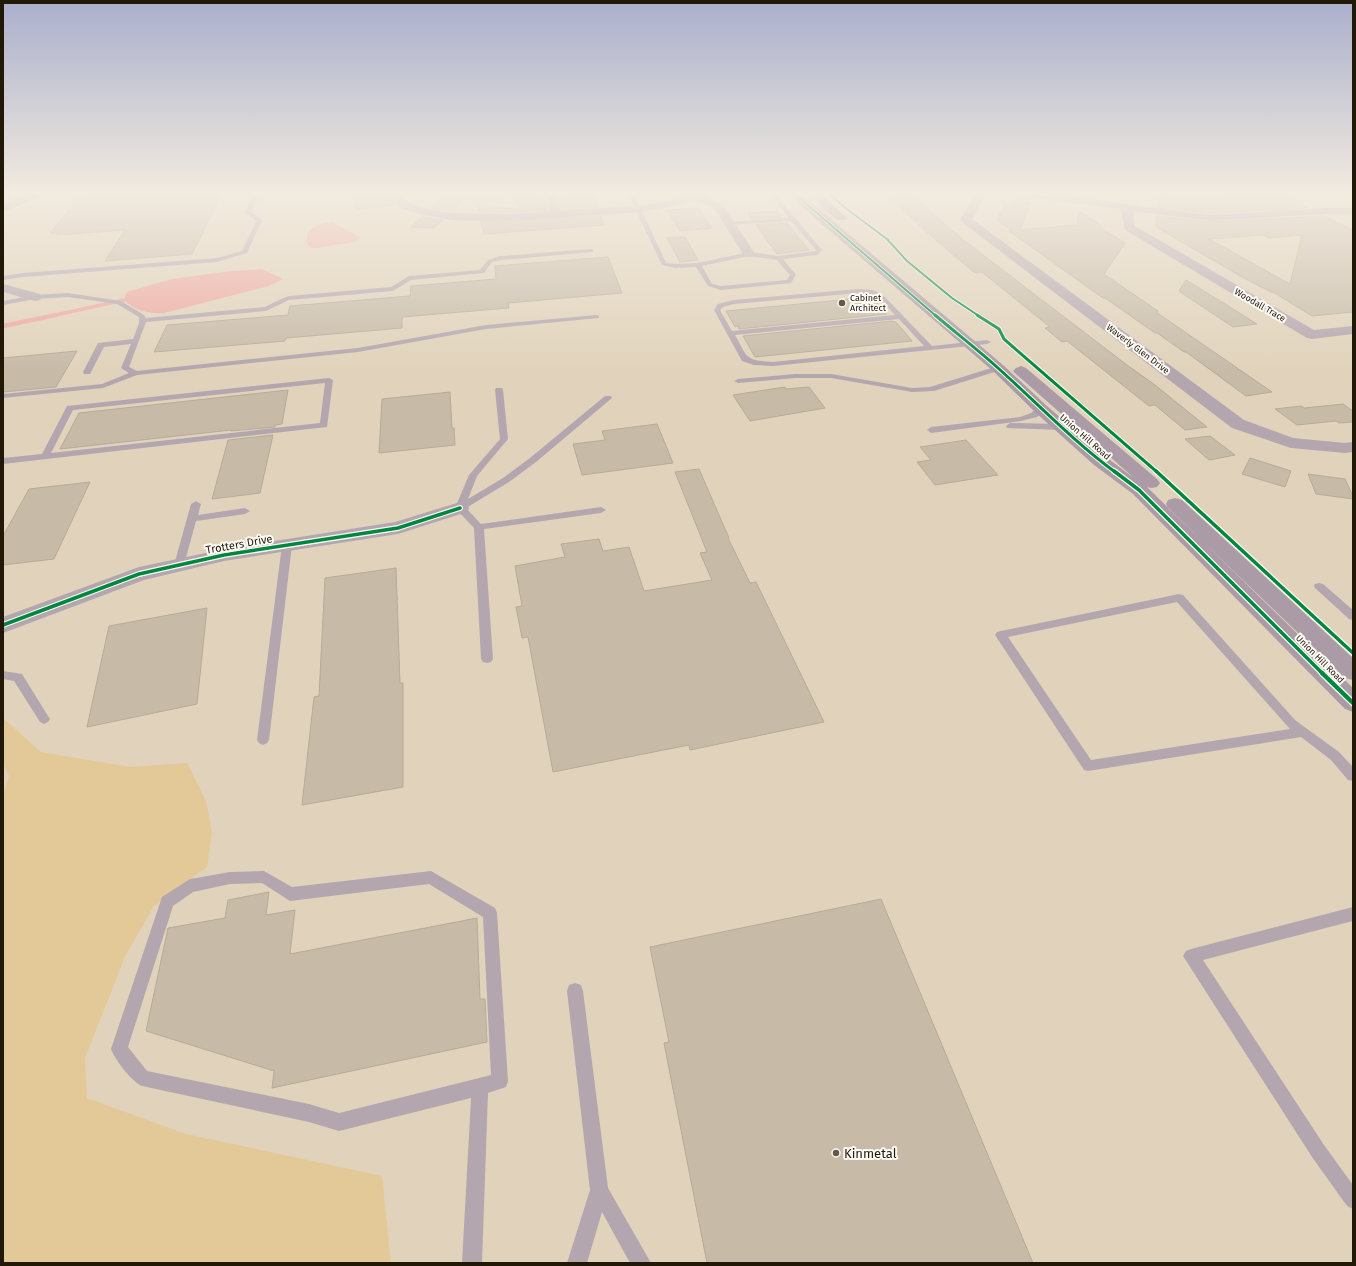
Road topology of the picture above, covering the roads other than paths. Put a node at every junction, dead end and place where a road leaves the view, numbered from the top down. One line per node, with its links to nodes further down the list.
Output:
1 (241, 253): 12 (lane)
2 (564, 253): 18 (lane)
3 (659, 253): 11 (lane)
4 (817, 253): 10 (lane)
5 (866, 253): 22 (street, Union Hill Road)
6 (880, 253): 22 (street, Union Hill Road)
7 (1010, 253): 35 (street, Waverly Glen Drive)
8 (1172, 253): 19 (street, Woodall Trace)
9 (749, 254): 10 (lane); 11 (lane)
10 (779, 258): 11 (lane)
11 (698, 265)
12 (3, 278)
13 (3, 288): 14 (street)
14 (35, 297): 15 (lane); 18 (lane)
15 (3, 303)
16 (597, 317): 26 (lane)
17 (901, 317): 20 (lane); 20 (lane); 23 (lane)
18 (143, 320): 21 (lane)
19 (1353, 330)
20 (730, 333): 23 (lane)
21 (136, 341): 25 (lane); 26 (lane)
22 (978, 343): 23 (lane); 24 (street, Union Hill Road); 50 (street, Union Hill Road)
23 (930, 348)
24 (998, 368): 27 (lane); 31 (street, Union Hill Road)
25 (87, 372)
26 (136, 373): 29 (lane)
27 (738, 381)
28 (499, 390): 39 (lane)
29 (3, 396)
30 (608, 398): 39 (lane)
31 (1041, 409): 32 (lane); 33 (street, Union Hill Road)
32 (992, 422): 33 (lane); 34 (lane)
33 (1061, 427): 52 (street, Union Hill Road)
34 (931, 430)
35 (1353, 447)
36 (45, 457): 36 (lane); 37 (lane)
37 (3, 462)
38 (196, 504): 42 (lane)
39 (460, 508): 43 (lane); 44 (street, Trotters Drive)
40 (601, 510): 43 (lane)
41 (245, 511): 42 (lane)
42 (192, 519): 45 (lane)
43 (479, 527): 49 (lane)
44 (287, 545): 45 (street, Trotters Drive); 55 (lane)
45 (179, 565): 48 (street, Trotters Drive)
46 (1318, 586): 47 (lane)
47 (1353, 616)
48 (3, 625)
49 (487, 659)
50 (1353, 672)
51 (3, 675): 53 (lane)
52 (1353, 703)
53 (44, 719)
54 (1303, 732): 54 (lane); 56 (lane)
55 (263, 740)
56 (1353, 776)
57 (1353, 914): 61 (lane)
58 (575, 991): 60 (lane)
59 (480, 1088): 59 (lane); 62 (lane)
60 (599, 1190): 63 (lane); 64 (lane)
61 (1353, 1200)
62 (472, 1263)
63 (577, 1263)
64 (641, 1263)

